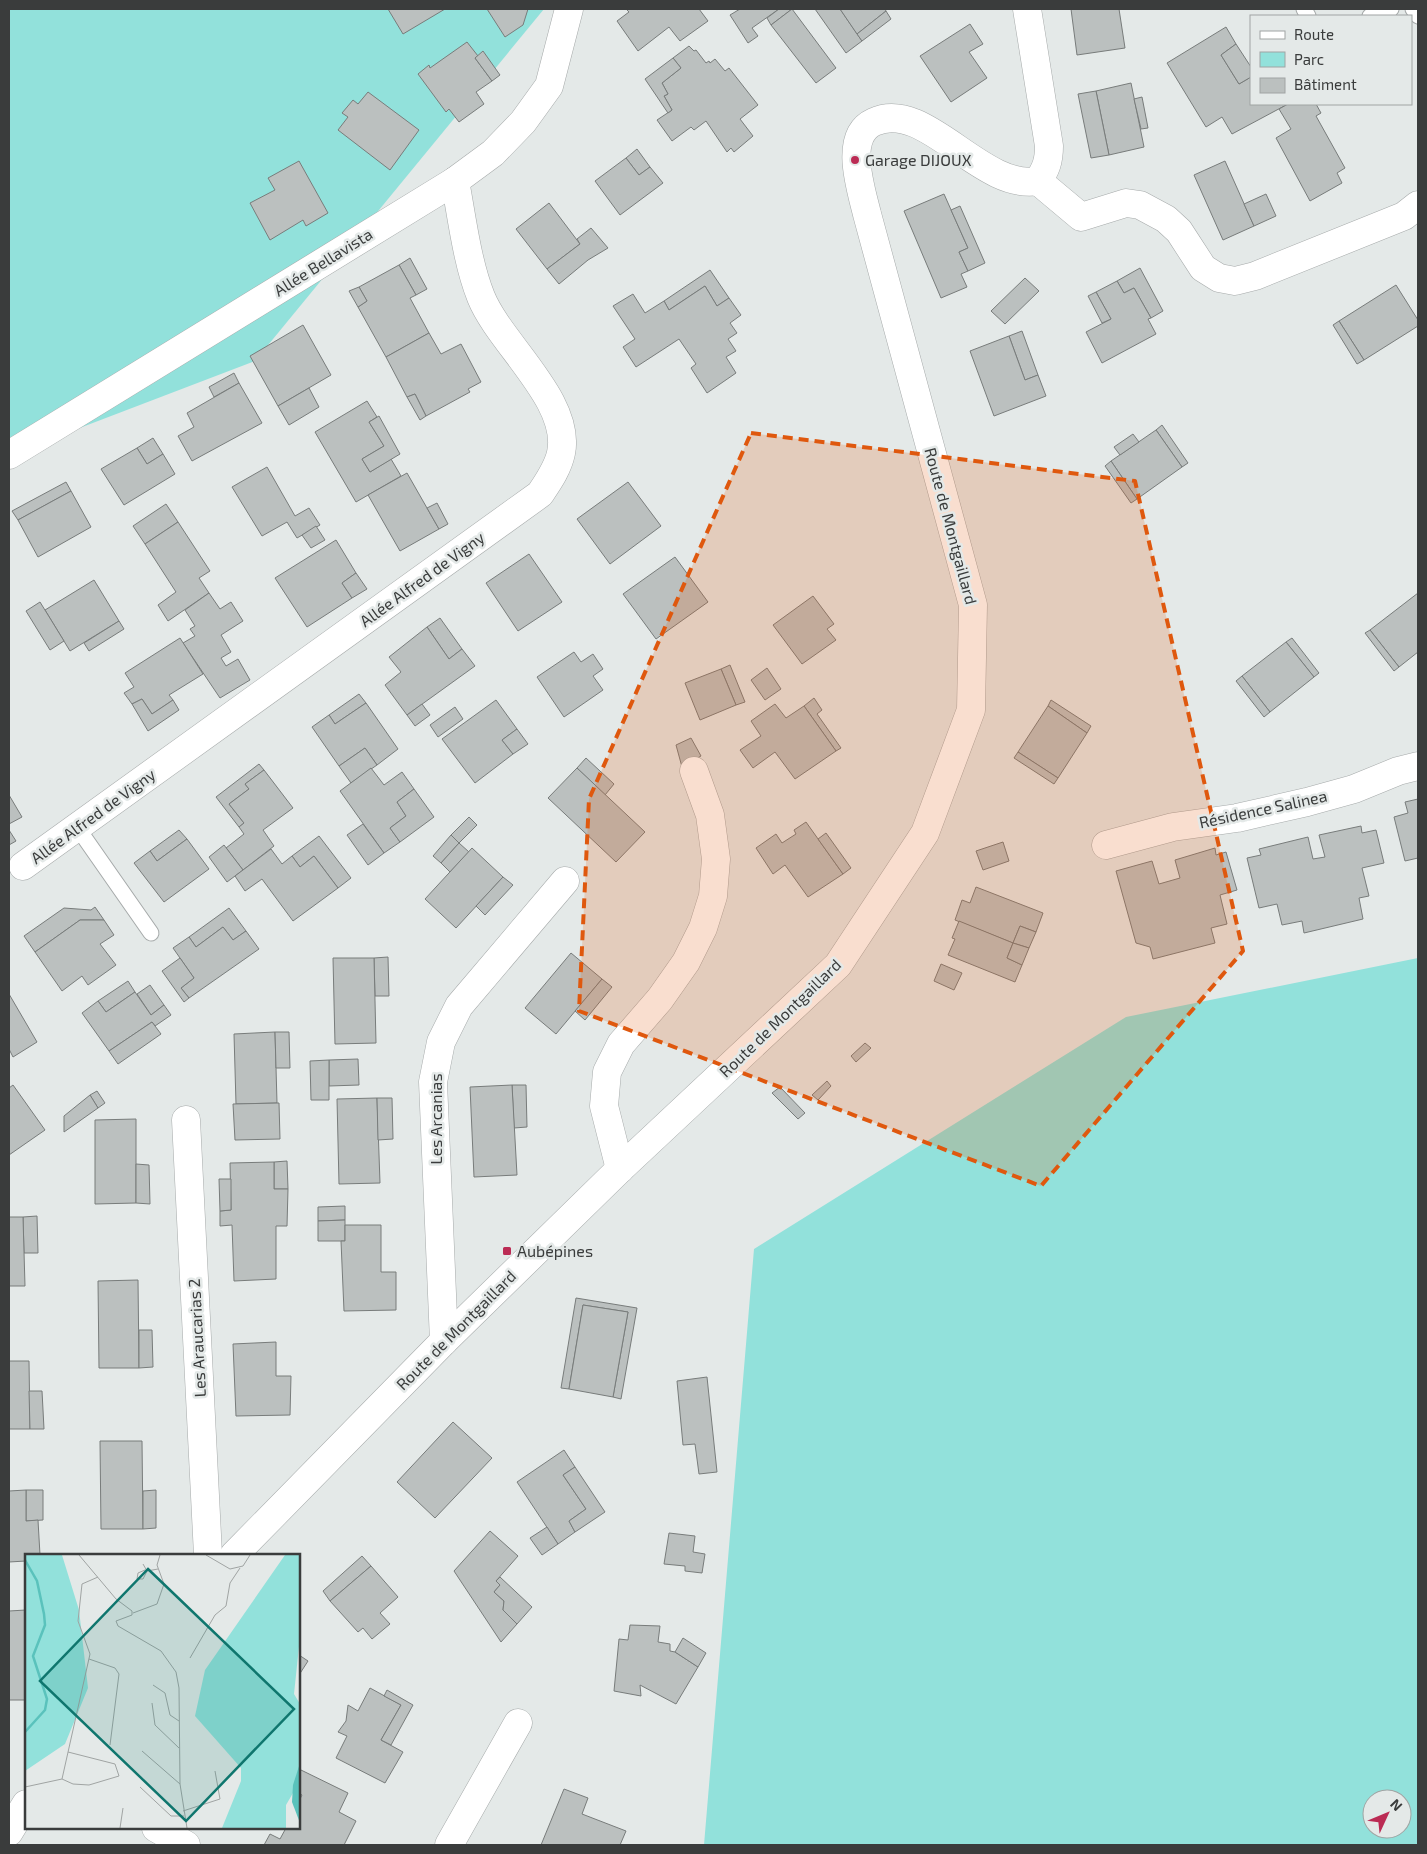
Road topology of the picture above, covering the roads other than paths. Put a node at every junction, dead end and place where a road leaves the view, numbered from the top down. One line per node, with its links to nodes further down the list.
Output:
1 (569, 9): 7 (street, Allée Bellavista)
2 (1028, 9): 8 (street)
3 (1391, 9): 5 (lane)
4 (1413, 9): 6 (lane)
5 (1373, 15)
6 (1418, 16)
7 (455, 181): 10 (street, Allée Bellavista); 13 (street, Allée Alfred de Vigny)
8 (1038, 181): 9 (street); 19 (street, Route de Montgaillard)
9 (1418, 205)
10 (9, 455)
11 (1418, 766): 14 (street, Résidence Salinea)
12 (694, 771): 19 (street)
13 (77, 827): 15 (street, Allée Alfred de Vigny); 17 (lane)
14 (1106, 845)
15 (23, 866)
16 (565, 881): 20 (street, Les Arcanias)
17 (151, 933)
18 (186, 1120): 21 (street, Les Araucarias 2)
19 (620, 1169): 20 (street, Route de Montgaillard)
20 (444, 1341): 22 (street, Route de Montgaillard)
21 (208, 1554)
22 (235, 1554)
23 (518, 1723): 26 (street)
24 (158, 1829): 25 (street)
25 (186, 1845)
26 (449, 1845)

